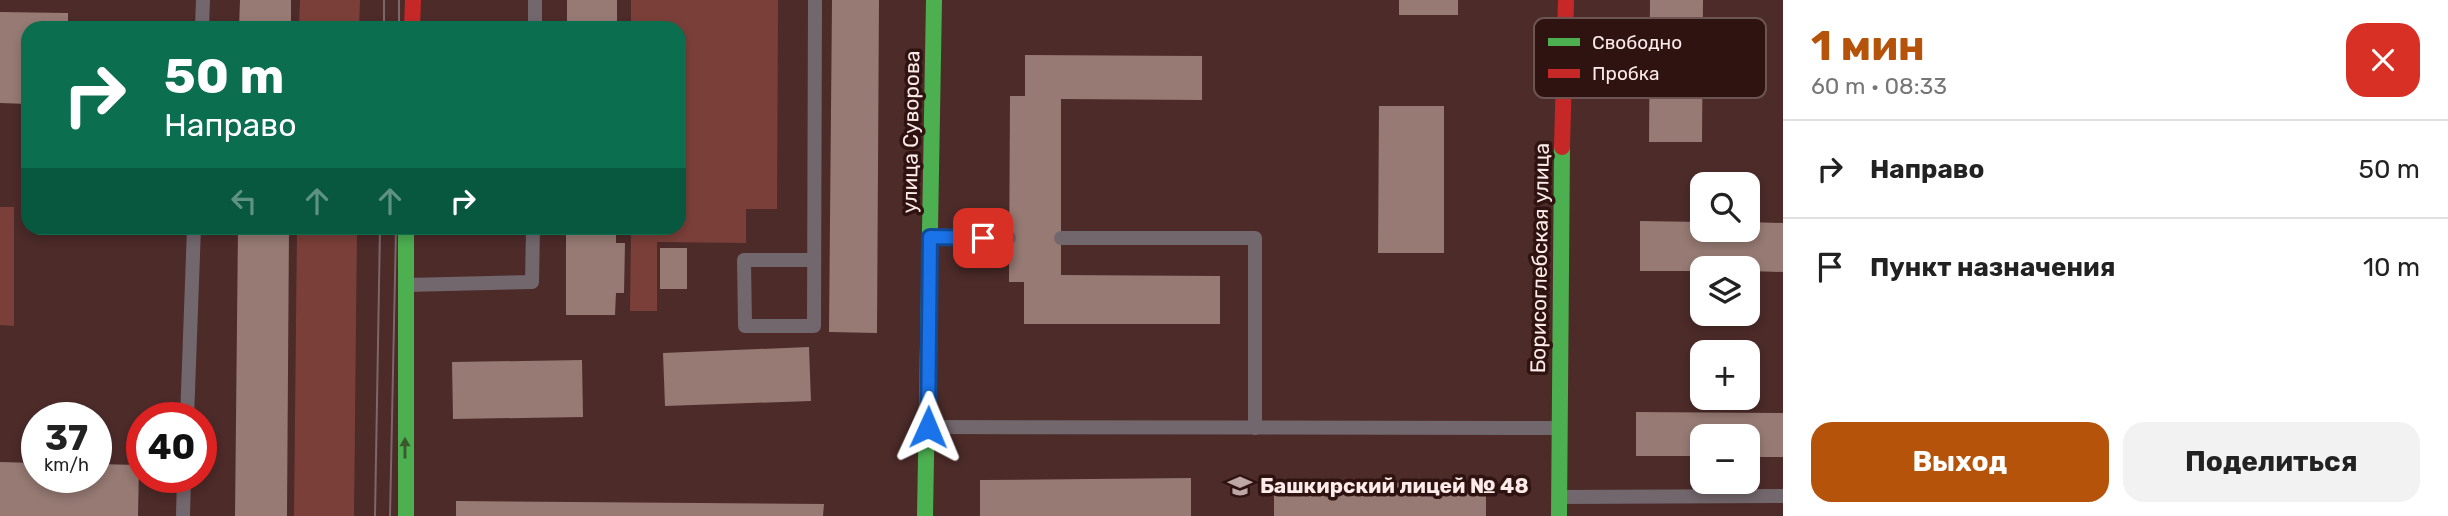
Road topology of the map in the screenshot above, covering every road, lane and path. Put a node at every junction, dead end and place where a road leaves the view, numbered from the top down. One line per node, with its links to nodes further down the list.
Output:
1 (203, 0): 8 (lane)
2 (412, 0): 9 (street)
3 (535, 0): 10 (lane)
4 (816, 0): 18 (lane)
5 (934, 0): 15 (street, улица Суворова)
6 (1566, 0): 7 (street, Борисоглебская улица)
7 (1565, 18)
8 (202, 21)
9 (412, 21)
10 (534, 21)
11 (1563, 98): 23 (street, Борисоглебская улица)
12 (194, 235): 20 (lane)
13 (406, 235): 19 (street)
14 (533, 235): 19 (lane)
15 (930, 237): 16 (lane); 21 (street, улица Суворова)
16 (1009, 238)
17 (1061, 238): 22 (lane)
18 (814, 260): 18 (lane)
19 (405, 285): 28 (street, one-way to 19)
20 (188, 402)
21 (928, 427): 22 (lane); 29 (street, улица Суворова)
22 (1255, 428): 23 (lane)
23 (1560, 428): 26 (street, Борисоглебская улица)
24 (184, 493): 27 (lane)
25 (1783, 496): 26 (lane)
26 (1559, 497): 30 (street, Борисоглебская улица)
27 (183, 516)
28 (406, 516)
29 (925, 516)
30 (1559, 516)

